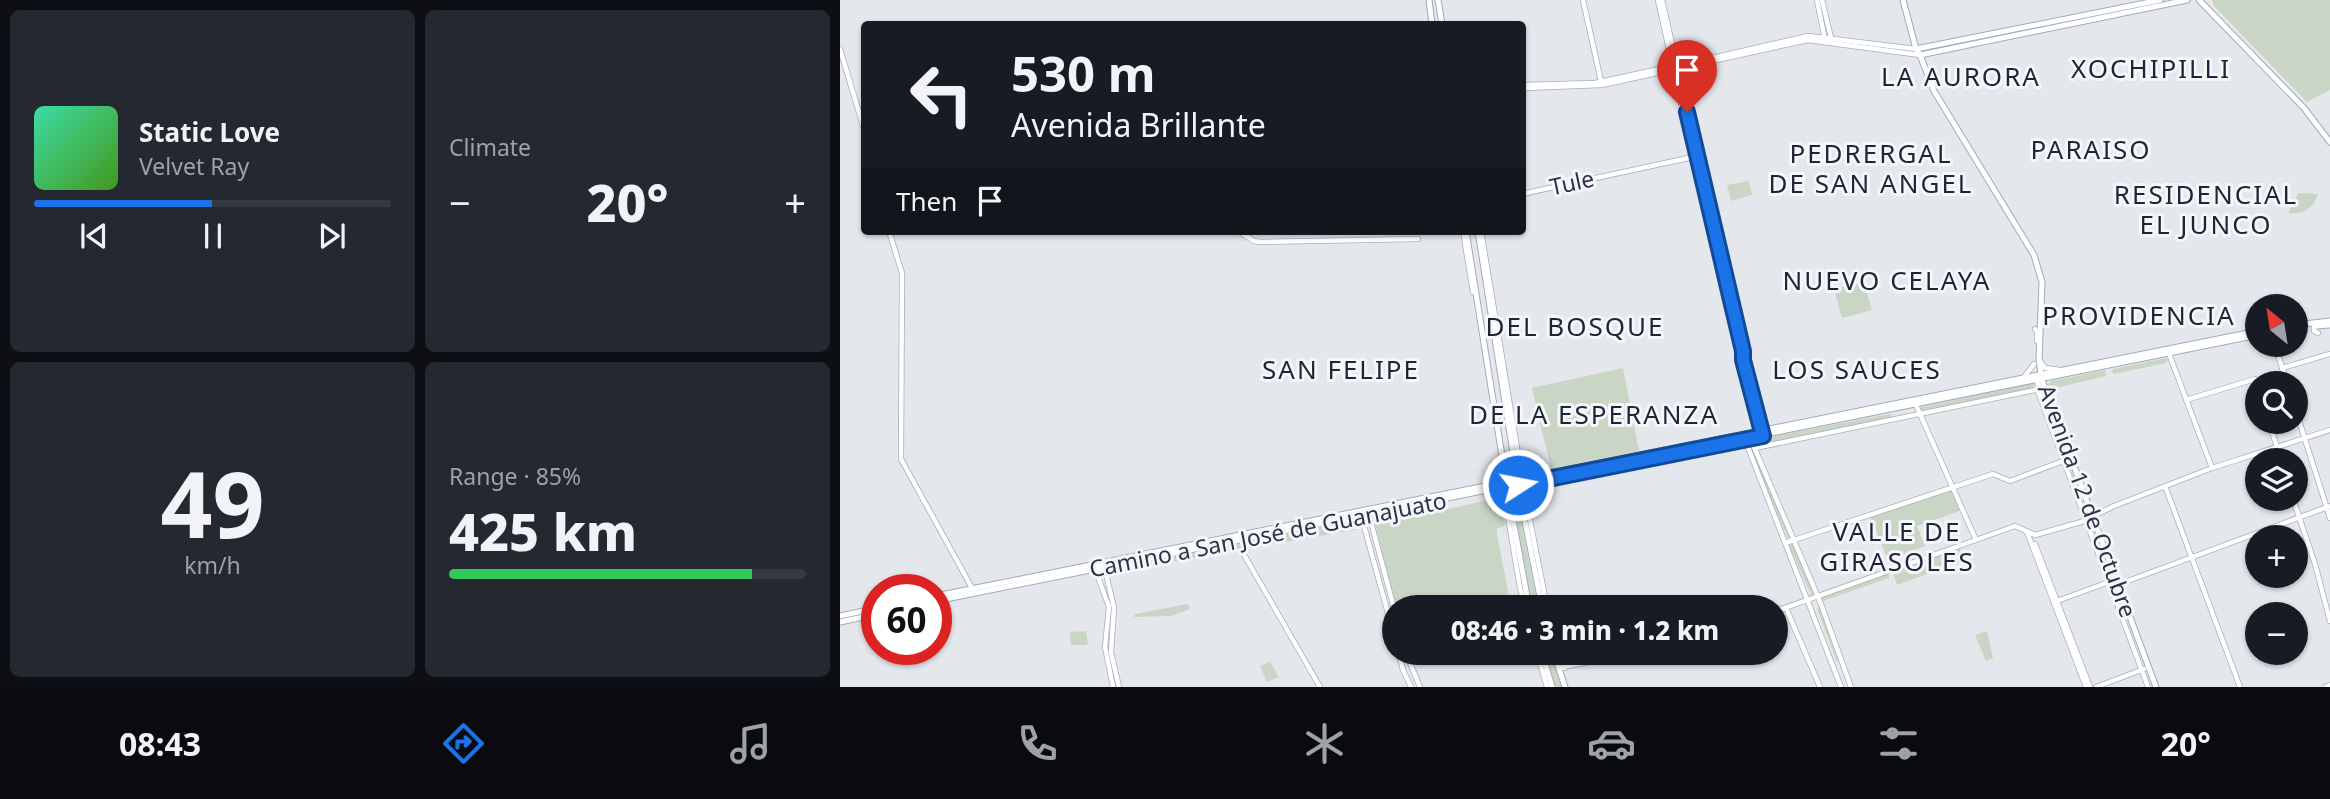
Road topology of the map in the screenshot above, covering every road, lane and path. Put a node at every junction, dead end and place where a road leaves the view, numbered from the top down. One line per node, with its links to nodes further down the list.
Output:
1 (1429, 0): 10 (main road)
2 (1438, 0): 11 (main road)
3 (1583, 0): 16 (street)
4 (1660, 0): 15 (street)
5 (1820, 0): 12 (street)
6 (1903, 0): 14 (main road, Avenida 12 de Octubre)
7 (2160, 0): 14 (main road)
8 (2187, 0): 14 (main road)
9 (2204, 3): 21 (main road)
10 (1432, 21)
11 (1442, 21)
12 (1828, 40): 14 (street); 15 (street)
13 (840, 49): 20 (street)
14 (1918, 52): 18 (main road, Avenida 12 de Octubre)
15 (1675, 68): 16 (street); 22 (street)
16 (1602, 83): 17 (street)
17 (1526, 87)
18 (1934, 91): 19 (main road); 37 (main road, Avenida 12 de Octubre)
19 (1927, 94)
20 (861, 119)
21 (2330, 142)
22 (1695, 157): 23 (street, Tule); 53 (street)
23 (1526, 193)
24 (890, 235): 83 (street)
25 (1244, 235): 28 (street)
26 (1466, 235): 63 (main road)
27 (1480, 235): 62 (main road)
28 (1418, 239)
29 (2330, 323): 30 (main road)
30 (2314, 325): 31 (main road); 33 (street)
31 (2308, 326)
32 (2035, 329): 37 (street)
33 (2318, 333)
34 (2245, 335): 36 (main road, Camino a San José de Guanajuato)
35 (2245, 336): 38 (main road, Camino a San José de Guanajuato)
36 (2222, 339): 38 (street); 39 (main road, Camino a San José de Guanajuato)
37 (2040, 347): 42 (main road, Avenida 12 de Octubre)
38 (2197, 348): 39 (main road, Camino a San José de Guanajuato)
39 (2168, 352): 44 (main road, Camino a San José de Guanajuato); 46 (main road, Camino a San José de Guanajuato); 49 (street)
40 (2330, 354): 43 (street)
41 (2278, 357): 43 (street)
42 (2037, 362): 44 (street); 45 (street); 46 (main road, Avenida 12 de Octubre)
43 (2282, 369)
44 (2060, 370): 46 (main road, Camino a San José de Guanajuato)
45 (2022, 378): 46 (main road, Camino a San José de Guanajuato); 53 (main road, Camino a San José de Guanajuato)
46 (2040, 378): 48 (main road, Avenida 12 de Octubre); 50 (main road, Camino a San José de Guanajuato)
47 (2245, 382): 49 (street)
48 (2040, 389): 51 (street); 60 (street); 71 (main road, Avenida 12 de Octubre)
49 (2186, 400): 61 (street)
50 (1916, 405): 51 (street); 53 (main road, Camino a San José de Guanajuato)
51 (1919, 414): 59 (street); 66 (street)
52 (2330, 430): 57 (street)
53 (1762, 433): 56 (main road, Camino a San José de Guanajuato)
54 (2272, 434): 58 (street)
55 (2303, 434): 57 (street)
56 (1747, 436): 59 (street); 62 (main road, Camino a San José de Guanajuato); 64 (main road, Camino a San José de Guanajuato); 76 (street)
57 (2304, 438): 58 (street); 67 (street)
58 (2276, 446): 61 (street)
59 (1755, 449): 75 (street)
60 (2063, 461): 66 (street); 71 (street)
61 (2212, 468): 65 (street)
62 (1519, 481): 63 (main road, Camino a San José de Guanajuato); 64 (main road, Camino a San José de Guanajuato); 88 (main road)
63 (1505, 483): 69 (main road, Camino a San José de Guanajuato); 87 (main road)
64 (1529, 483): 89 (street)
65 (2165, 486): 71 (street); 78 (street)
66 (1953, 487): 74 (street); 75 (street)
67 (2328, 507): 70 (street); 72 (street)
68 (2297, 511): 70 (street)
69 (1364, 512): 79 (main road, Camino a San José de Guanajuato); 85 (street); 86 (street)
70 (2299, 517): 78 (street); 99 (street)
71 (2088, 518): 73 (street); 82 (main road, Avenida 12 de Octubre)
72 (2330, 518)
73 (2028, 531): 74 (street); 93 (street); 117 (street)
74 (1976, 539): 90 (street)
75 (1794, 540): 76 (street); 90 (street)
76 (1784, 543): 92 (street)
77 (1243, 553): 109 (street)
78 (2192, 557): 82 (street); 120 (street)
79 (1102, 565): 80 (street); 81 (street); 83 (main road, Camino a San José de Guanajuato); 91 (main road, Camino a San José de Guanajuato)
80 (1108, 584): 81 (street); 108 (street)
81 (1101, 585): 108 (street)
82 (2113, 585): 93 (street); 106 (main road, Avenida 12 de Octubre)
83 (972, 588): 84 (main road, Camino a San José de Guanajuato)
84 (952, 592)
85 (1384, 595)
86 (1390, 595)
87 (1525, 595)
88 (1542, 595)
89 (1542, 595)
90 (1818, 596): 92 (street); 116 (street)
91 (952, 598)
92 (1808, 600): 94 (street); 115 (street)
93 (2057, 601): 117 (street)
94 (1788, 607)
95 (861, 613): 98 (main road)
96 (1788, 613): 114 (street)
97 (861, 616): 98 (main road)
98 (840, 619)
99 (2330, 621)
100 (1402, 665): 110 (street)
101 (1411, 665): 111 (street)
102 (1543, 665): 112 (main road)
103 (1559, 665): 107 (main road)
104 (1573, 665): 105 (street)
105 (1563, 667): 107 (street)
106 (2146, 668): 118 (street); 119 (main road, Avenida 12 de Octubre)
107 (1561, 675): 113 (main road)
108 (1116, 687)
109 (1320, 687)
110 (1411, 687)
111 (1420, 687)
112 (1549, 687)
113 (1564, 687)
114 (1820, 687)
115 (1841, 687)
116 (1851, 687)
117 (2088, 687)
118 (2096, 687)
119 (2153, 687)
120 (2240, 687)

